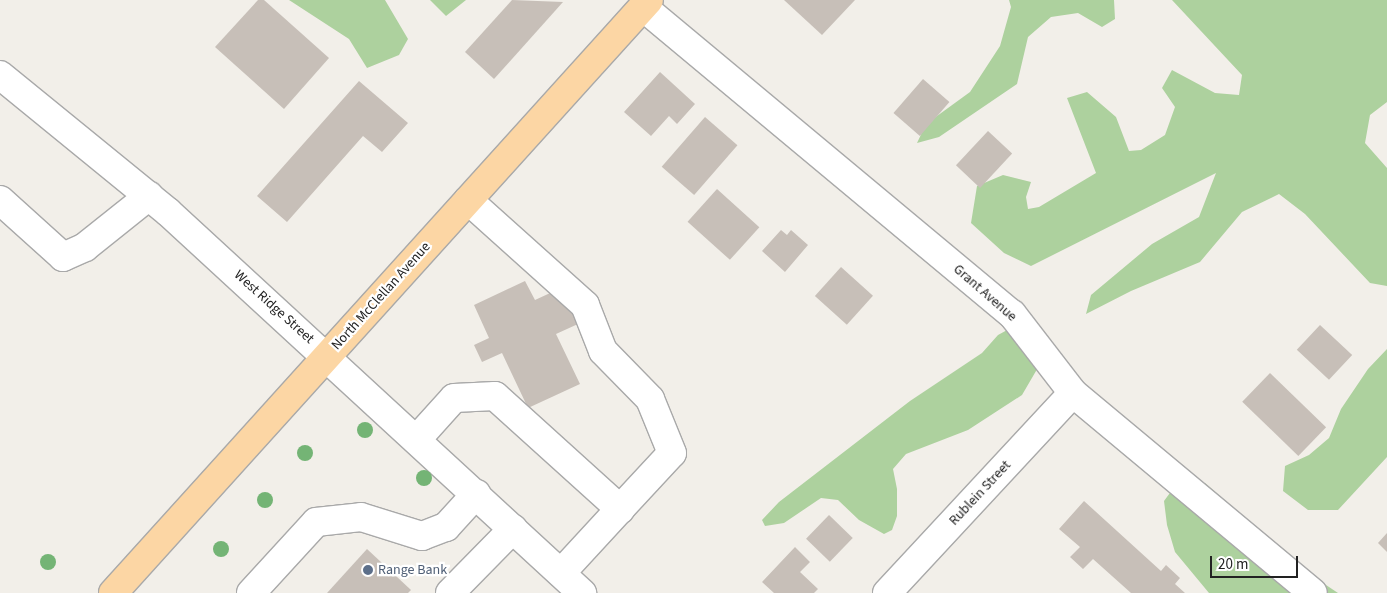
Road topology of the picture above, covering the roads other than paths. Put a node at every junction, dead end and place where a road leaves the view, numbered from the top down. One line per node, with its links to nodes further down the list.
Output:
1 (646, 3): 5 (main road, North McClellan Avenue); 7 (street, Grant Avenue)
2 (0, 75): 3 (street, West Ridge Street)
3 (149, 196): 4 (street); 6 (street, West Ridge Street)
4 (0, 200)
5 (468, 200): 6 (main road, North McClellan Avenue); 10 (street)
6 (327, 356): 8 (street, West Ridge Street); 13 (main road, North McClellan Avenue)
7 (1073, 393): 17 (street, Rublein Street); 18 (street, Grant Avenue)
8 (417, 438): 9 (street, West Ridge Street); 10 (street)
9 (476, 494): 11 (street, West Ridge Street); 14 (street)
10 (620, 509): 12 (street)
11 (514, 529): 12 (street, West Ridge Street); 15 (street)
12 (561, 573): 16 (street, West Ridge Street)
13 (113, 593)
14 (251, 593)
15 (450, 593)
16 (582, 593)
17 (887, 593)
18 (1313, 593)

